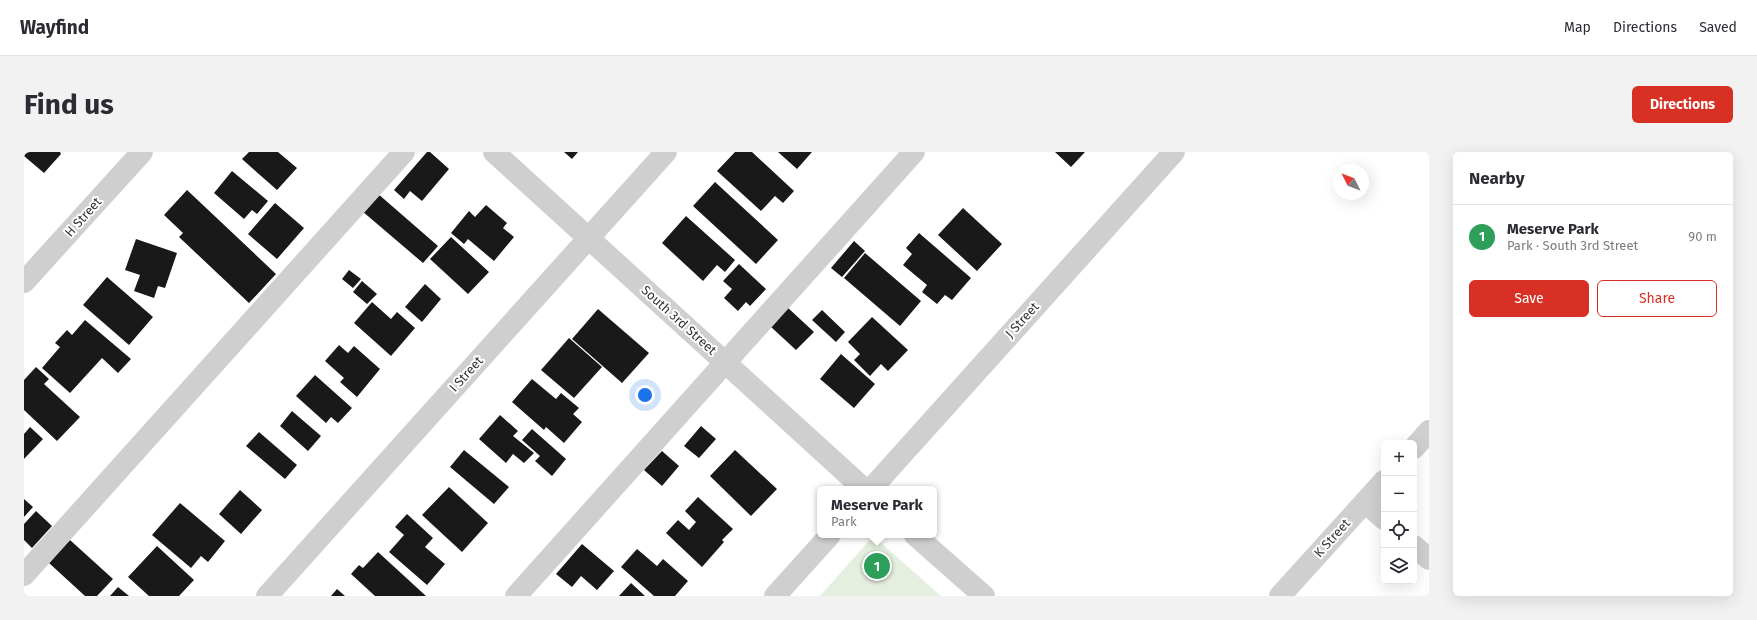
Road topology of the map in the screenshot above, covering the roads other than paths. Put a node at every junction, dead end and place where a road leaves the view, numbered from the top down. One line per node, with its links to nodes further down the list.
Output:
1 (142, 152): 8 (street, H Street)
2 (404, 152): 21 (street)
3 (494, 152): 7 (street, South 3rd Street)
4 (666, 152): 7 (street, I Street)
5 (914, 152): 9 (street)
6 (1174, 152): 14 (street, J Street)
7 (589, 238): 9 (street, South 3rd Street); 22 (street, I Street)
8 (24, 282)
9 (726, 362): 13 (street, South 3rd Street); 23 (street)
10 (1429, 431): 11 (street)
11 (1417, 445)
12 (1381, 484): 15 (street, K Street)
13 (861, 486)
14 (874, 486)
15 (1365, 502): 16 (street); 26 (street, K Street)
16 (1381, 515)
17 (827, 538): 24 (street)
18 (918, 538): 25 (street)
19 (1416, 548): 20 (street)
20 (1429, 559)
21 (24, 574)
22 (267, 596)
23 (516, 596)
24 (775, 596)
25 (984, 596)
26 (1280, 596)

